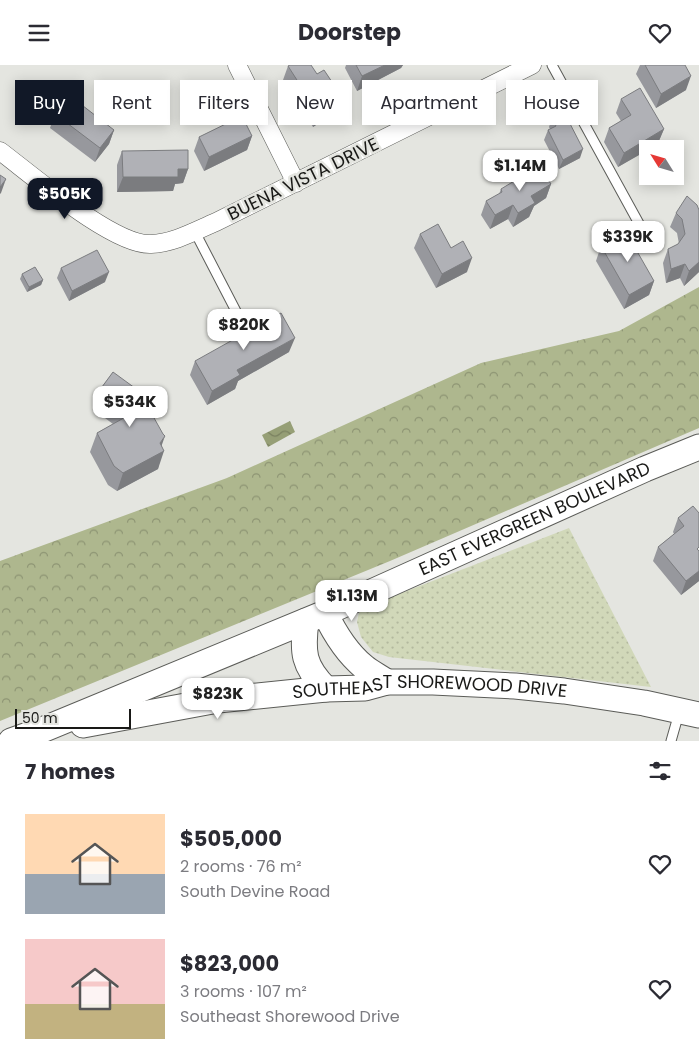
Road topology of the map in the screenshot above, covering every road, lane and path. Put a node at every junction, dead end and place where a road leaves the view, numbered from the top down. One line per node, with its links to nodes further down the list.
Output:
1 (236, 65): 5 (street)
2 (532, 65): 5 (street, BUENA VISTA DRIVE)
3 (552, 65): 7 (lane)
4 (0, 151): 6 (street, BUENA VISTA DRIVE)
5 (296, 183): 6 (street, BUENA VISTA DRIVE)
6 (195, 231): 8 (lane)
7 (648, 240)
8 (238, 315)
9 (699, 447): 10 (street, EAST EVERGREEN BOULEVARD)
10 (315, 617): 11 (street); 12 (street); 14 (street, EAST EVERGREEN BOULEVARD)
11 (387, 682): 12 (street, SOUTHEAST SHOREWOOD DRIVE); 13 (street, SOUTHEAST SHOREWOOD DRIVE)
12 (326, 689): 14 (street, SOUTHEAST SHOREWOOD DRIVE)
13 (690, 713): 16 (lane)
14 (42, 730): 15 (street, EAST EVERGREEN BOULEVARD)
15 (11, 741)
16 (671, 741)

